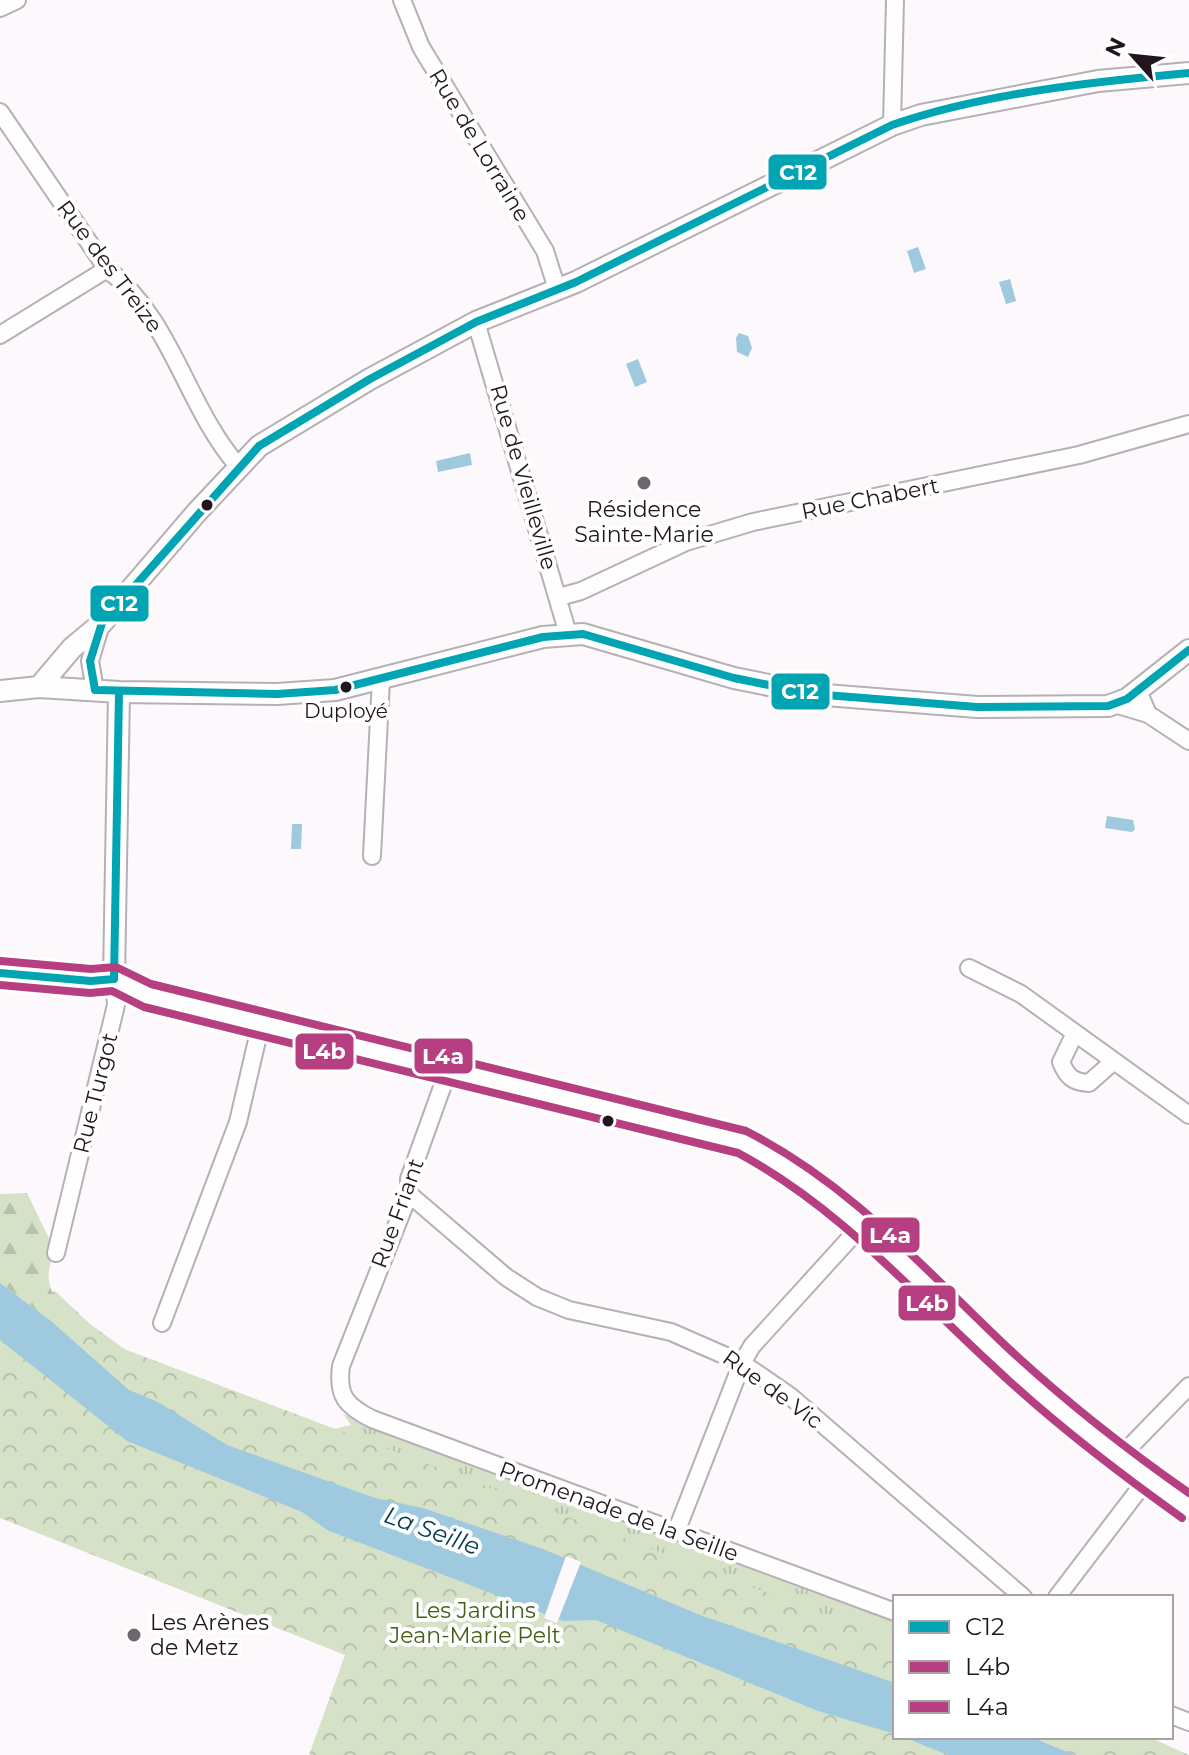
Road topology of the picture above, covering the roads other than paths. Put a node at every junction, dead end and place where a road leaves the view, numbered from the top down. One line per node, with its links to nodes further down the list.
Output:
1 (17, 0): 4 (street)
2 (402, 0): 9 (street, Rue de Lorraine)
3 (895, 0): 7 (street)
4 (0, 8)
5 (1189, 73): 7 (street)
6 (0, 112): 8 (street, Rue des Treize)
7 (892, 125): 9 (street)
8 (107, 269): 11 (street); 13 (street, Rue des Treize)
9 (557, 289): 10 (street)
10 (476, 322): 13 (street); 14 (street, Rue de Vieilleville)
11 (0, 335)
12 (1189, 424): 14 (street, Rue Chabert)
13 (238, 466): 15 (street)
14 (559, 597): 16 (street, Rue de Vieilleville)
15 (102, 623): 19 (street); 20 (street)
16 (568, 634): 18 (street); 24 (street)
17 (1189, 650): 22 (street)
18 (381, 679): 23 (street); 27 (street)
19 (39, 687): 20 (street); 21 (street)
20 (95, 690): 23 (street)
21 (0, 691)
22 (1138, 691): 24 (street); 25 (street)
23 (119, 692): 30 (street, Rue Turgot)
24 (1118, 705): 25 (street)
25 (1148, 714): 26 (street)
26 (1189, 741)
27 (372, 856)
28 (969, 968): 32 (street)
29 (0, 973): 30 (street)
30 (114, 979): 31 (street); 38 (street, Rue Turgot)
31 (261, 1023): 34 (street); 39 (street)
32 (1075, 1033): 33 (street); 33 (street)
33 (1114, 1061): 35 (street)
34 (449, 1068): 36 (street, Rue Friant); 37 (street)
35 (1189, 1115)
36 (409, 1194): 40 (street, Rue de Vic); 42 (street, Rue Friant)
37 (862, 1225): 40 (street); 43 (street)
38 (56, 1253)
39 (162, 1323)
40 (742, 1363): 46 (street); 47 (street, Rue de Vic)
41 (1189, 1386): 43 (street)
42 (345, 1404): 46 (street, Promenade de la Seille)
43 (1119, 1458): 44 (street)
44 (1147, 1479): 45 (street); 48 (street)
45 (1189, 1508)
46 (676, 1532): 49 (street, Promenade de la Seille)
47 (1021, 1595)
48 (1059, 1595)
49 (893, 1611)

